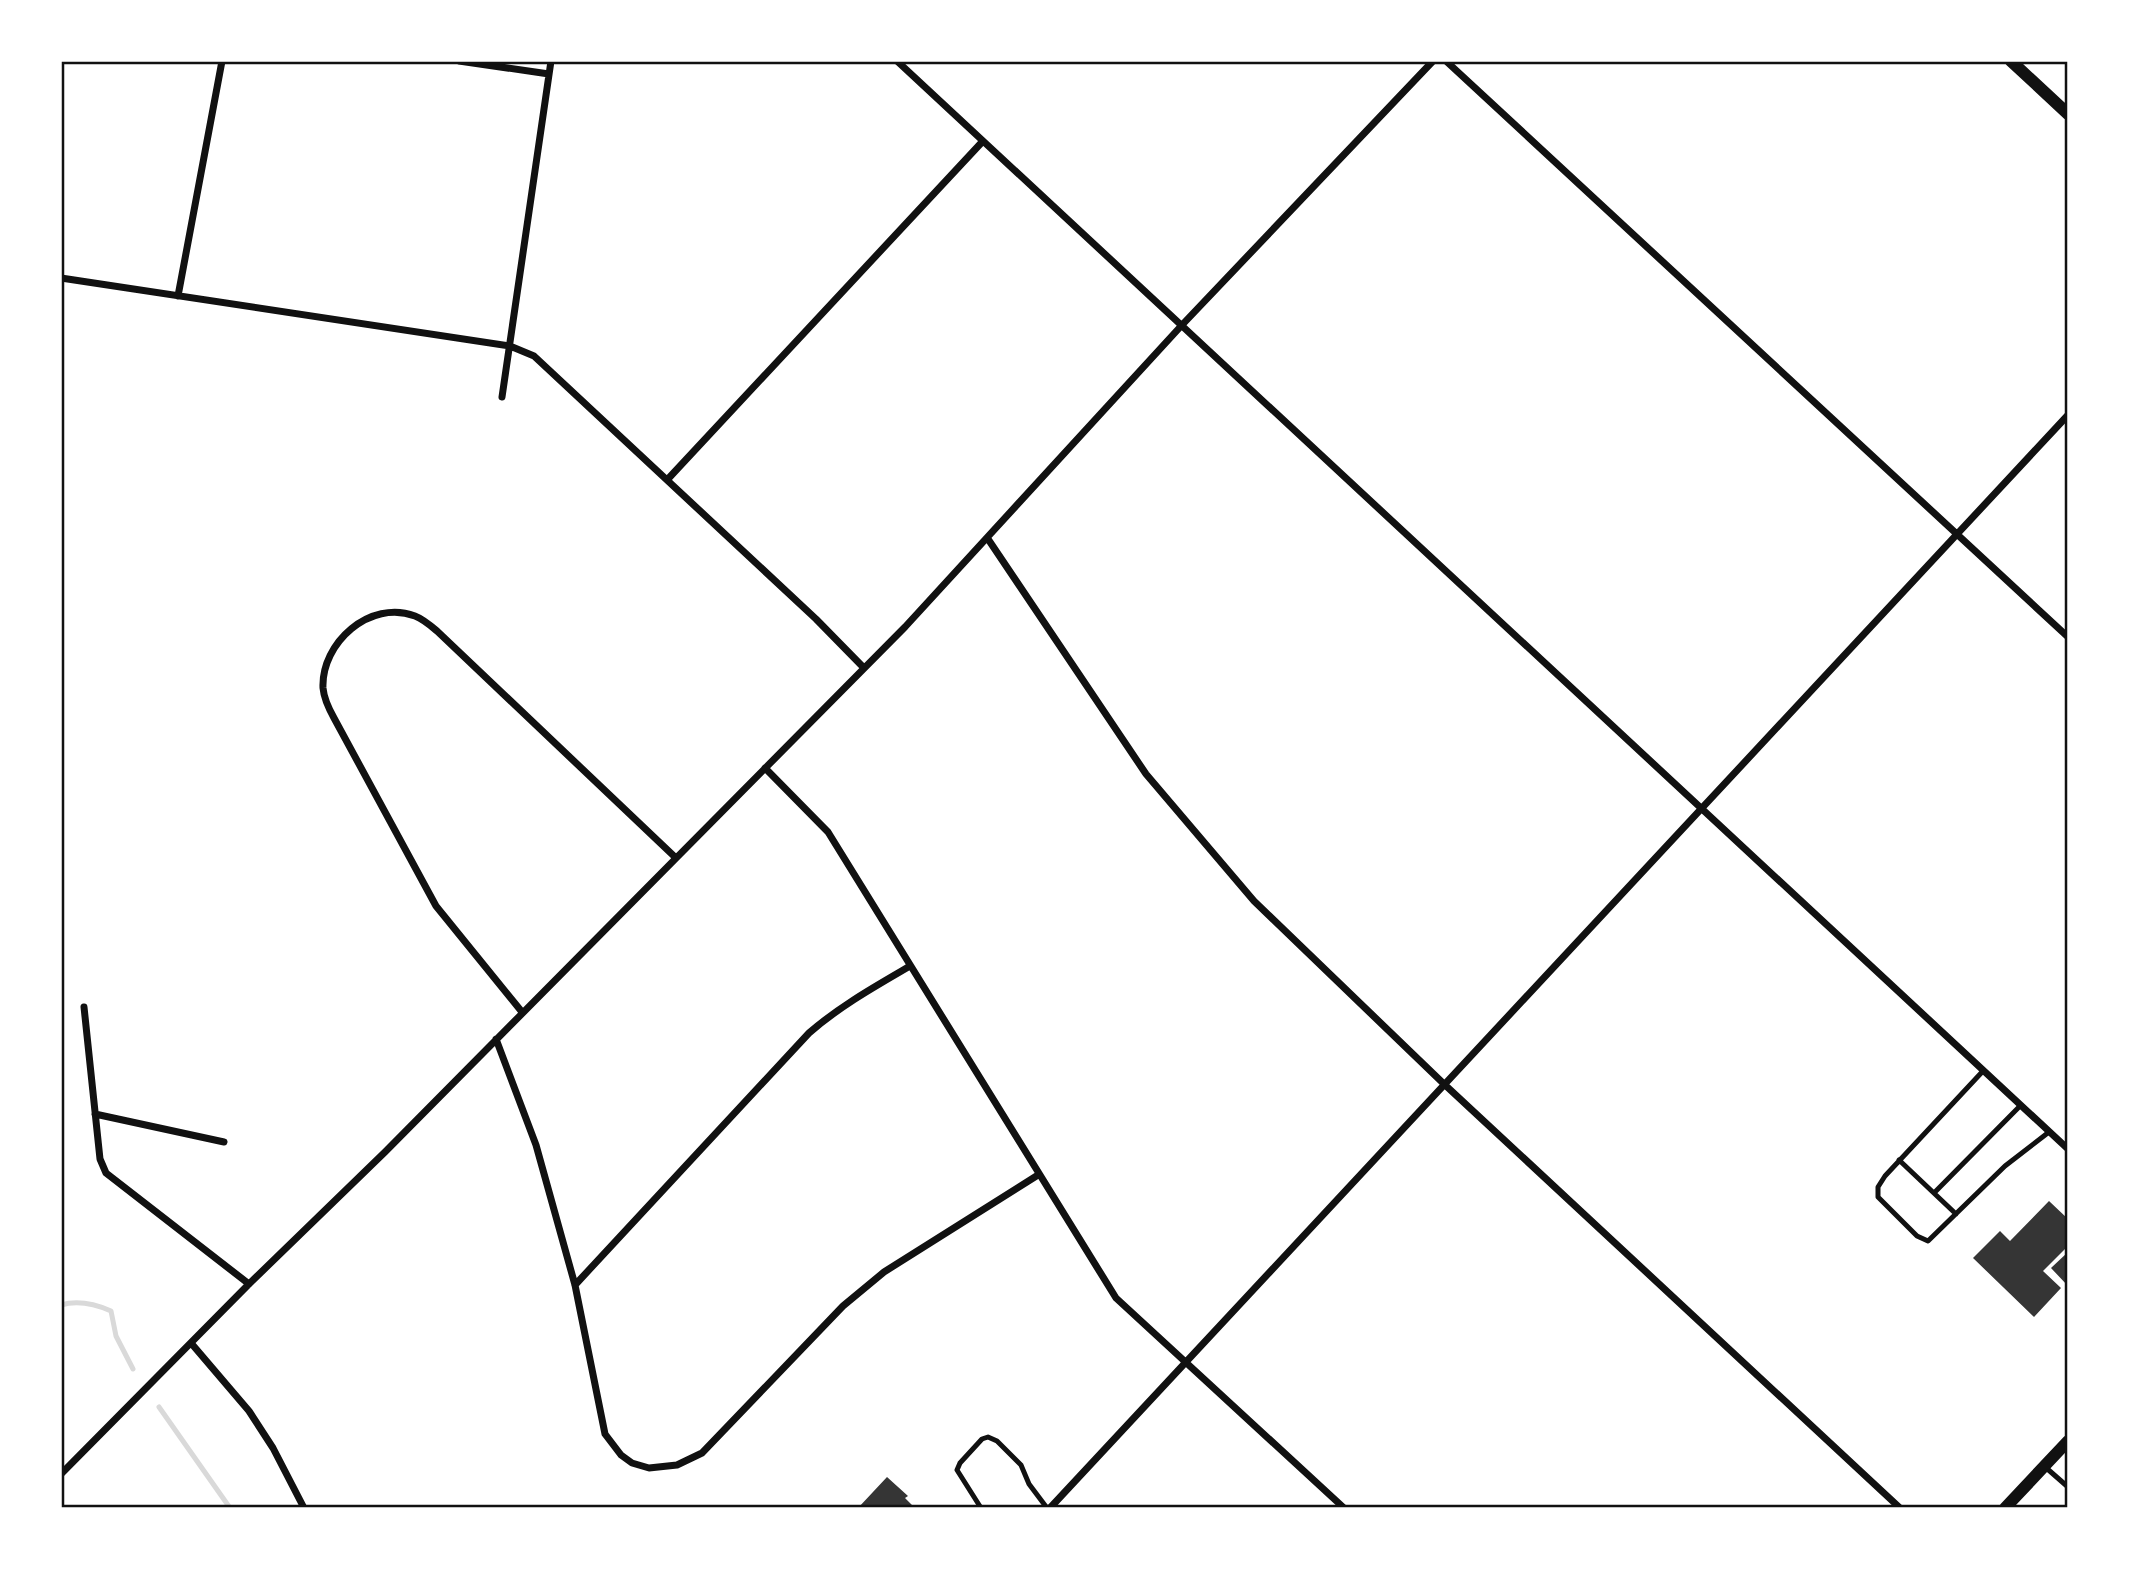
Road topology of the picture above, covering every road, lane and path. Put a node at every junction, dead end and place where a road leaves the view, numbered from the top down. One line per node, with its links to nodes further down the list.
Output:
1 (222, 61): 12 (street)
2 (459, 61): 8 (street)
3 (551, 61): 8 (street)
4 (897, 61): 10 (street)
5 (1433, 61): 13 (street)
6 (1446, 61): 18 (street)
7 (2011, 61): 9 (street)
8 (549, 74): 14 (street)
9 (2068, 114)
10 (983, 141): 13 (street); 17 (street)
11 (61, 278): 12 (street)
12 (178, 296): 14 (street)
13 (1182, 325): 19 (street); 23 (street)
14 (510, 346): 15 (street); 17 (street)
15 (502, 397)
16 (2068, 415): 18 (street)
17 (667, 480): 21 (street)
18 (1957, 535): 20 (street); 23 (street)
19 (988, 539): 21 (street); 30 (street)
20 (2068, 637)
21 (864, 668): 22 (street)
22 (765, 768): 24 (street); 25 (street)
23 (1702, 809): 29 (street); 30 (street)
24 (676, 858): 27 (street); 27 (street)
25 (910, 967): 37 (street); 41 (street)
26 (84, 1007): 32 (street)
27 (522, 1012): 28 (street)
28 (496, 1039): 40 (street); 41 (street)
29 (1983, 1071): 31 (street); 36 (lane)
30 (1444, 1084): 43 (street); 52 (street)
31 (2020, 1106): 33 (street); 38 (lane)
32 (95, 1114): 34 (street); 40 (street)
33 (2049, 1132): 35 (street); 39 (lane)
34 (224, 1142)
35 (2068, 1149)
36 (1899, 1160): 38 (lane); 39 (lane)
37 (1038, 1175): 41 (street); 43 (street)
38 (1934, 1193): 39 (lane)
39 (1956, 1214)
40 (249, 1284): 42 (street)
41 (575, 1285)
42 (191, 1343): 46 (street); 48 (street)
43 (1186, 1362): 50 (street); 51 (street)
44 (2068, 1440): 45 (street)
45 (2044, 1466): 47 (lane); 53 (street)
46 (63, 1468)
47 (2068, 1487)
48 (304, 1508)
49 (981, 1508): 50 (lane)
50 (1049, 1508)
51 (1344, 1508)
52 (1900, 1508)
53 (2005, 1508)

